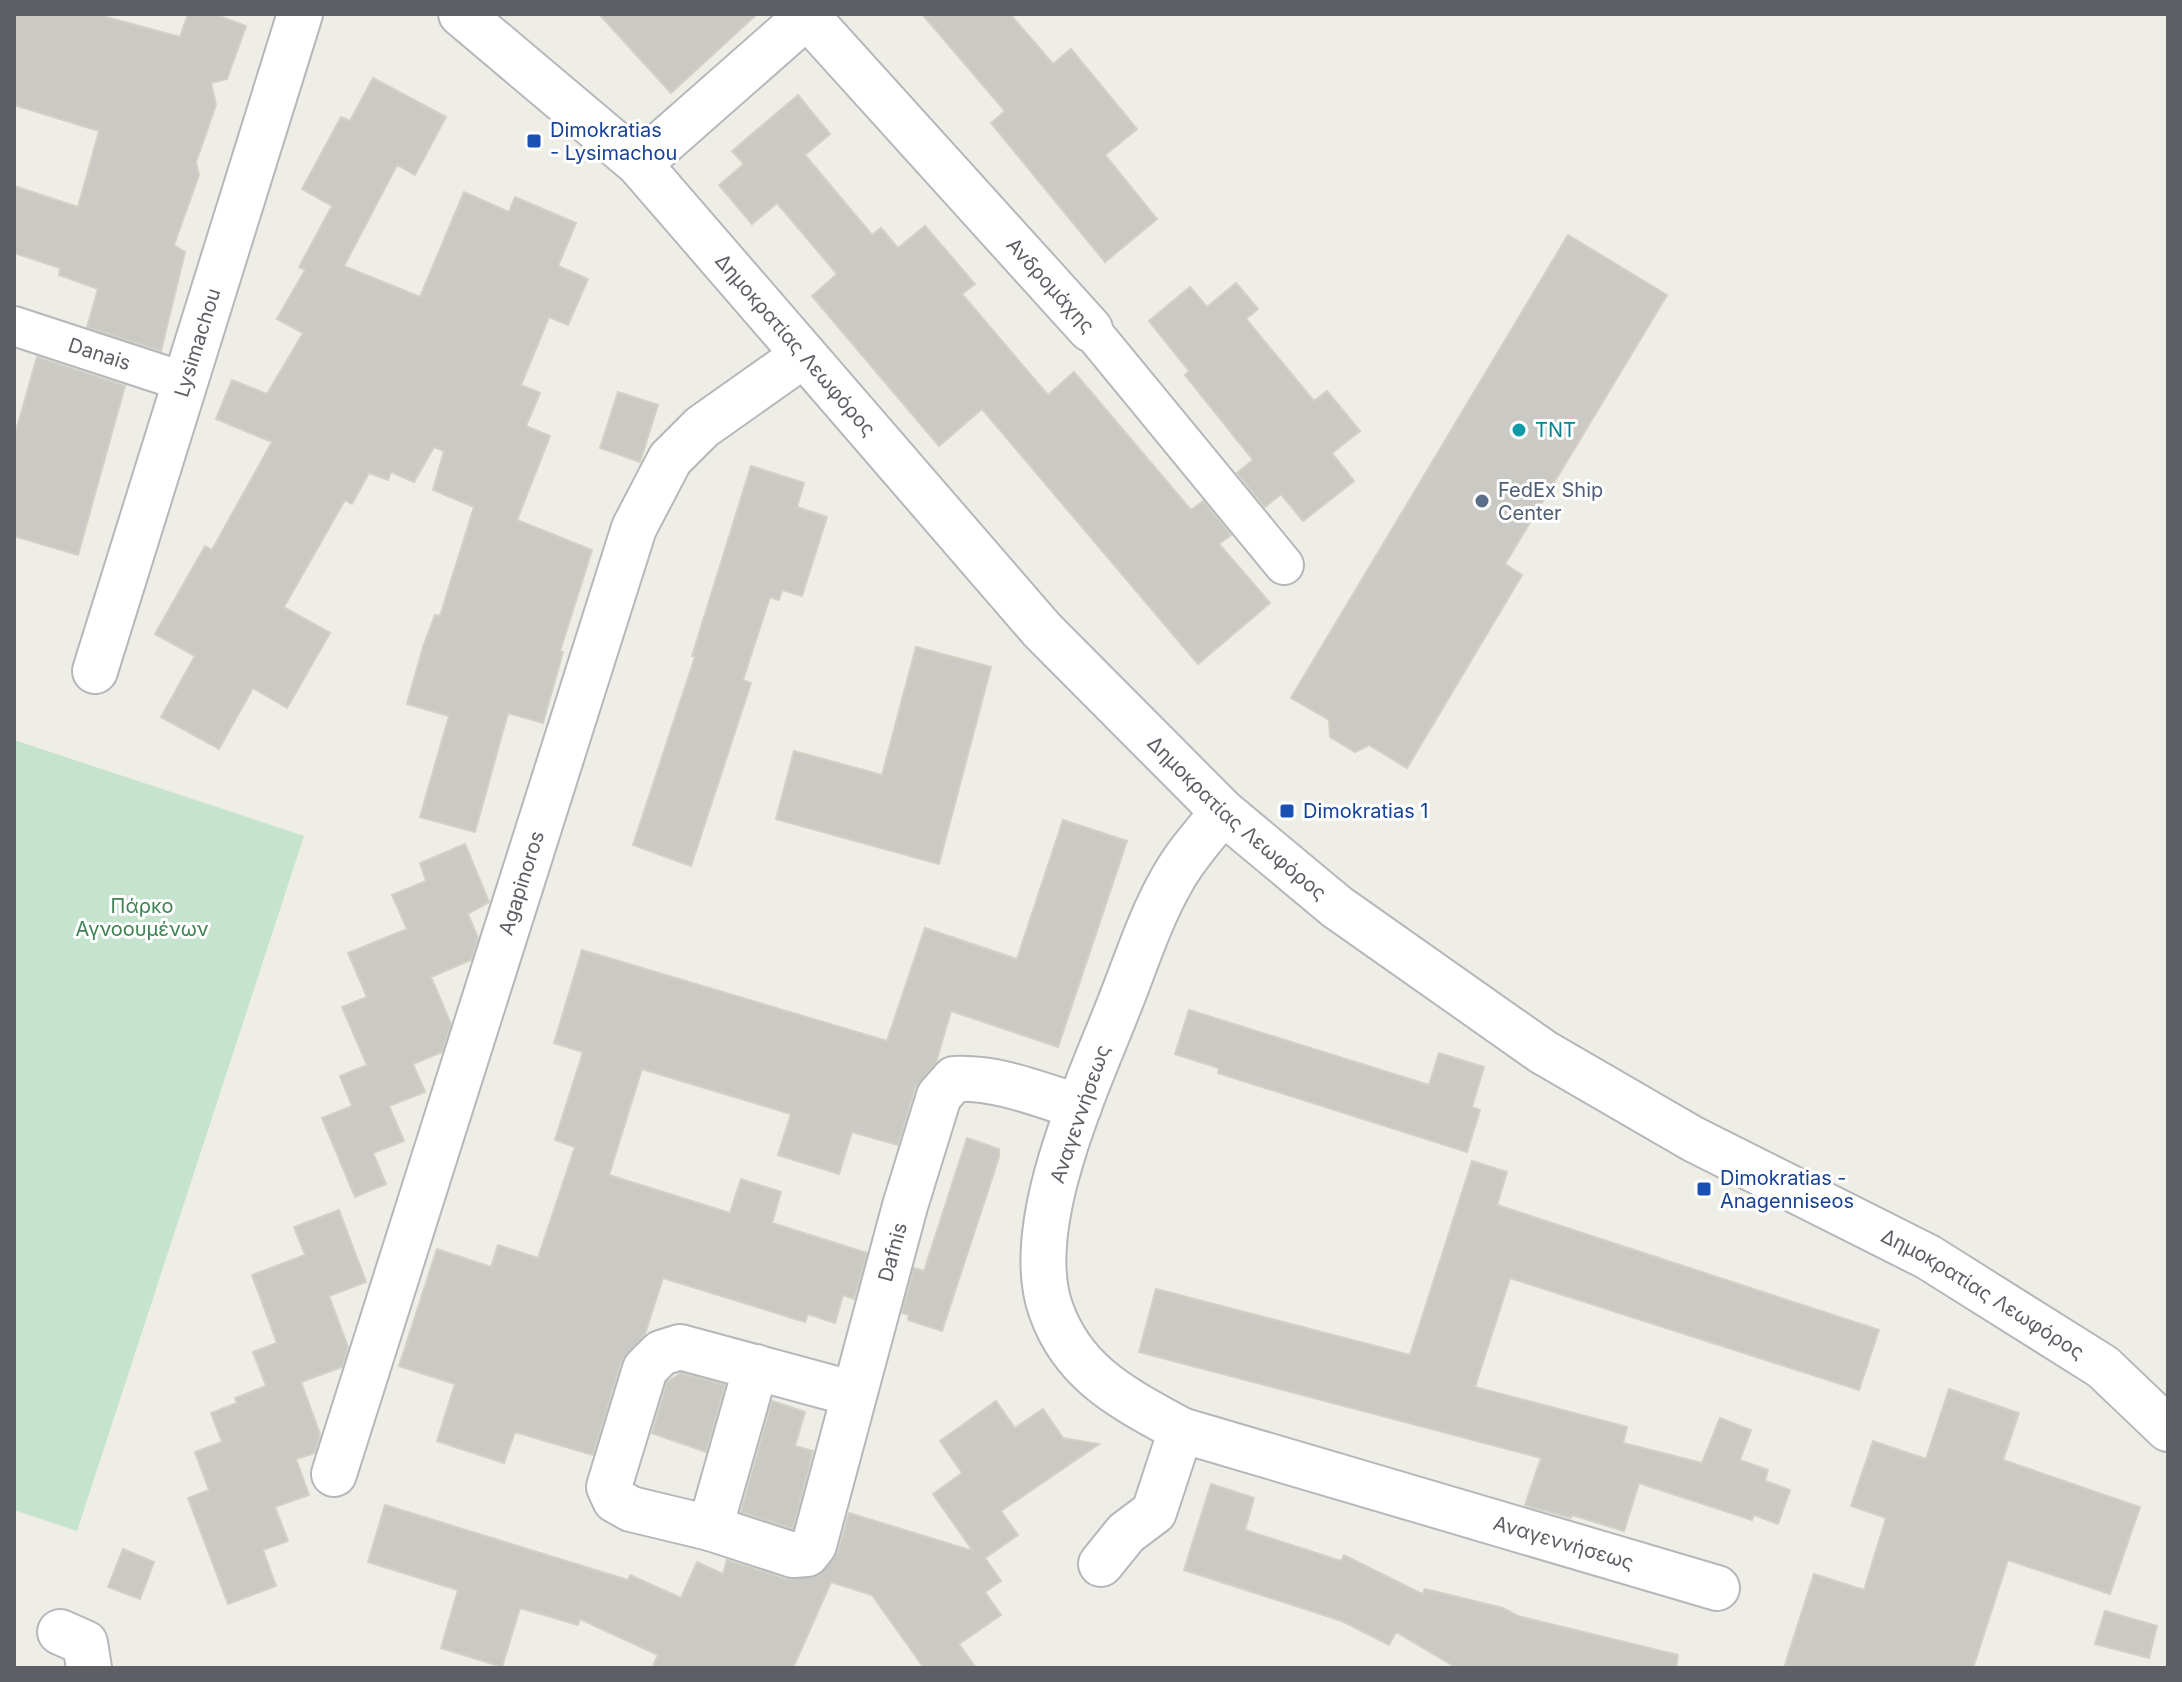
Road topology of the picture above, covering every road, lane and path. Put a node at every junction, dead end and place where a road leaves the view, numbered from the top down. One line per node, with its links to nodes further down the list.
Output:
1 (300, 14): 8 (street, Lysimachou)
2 (461, 14): 4 (street, Δημοκρατίας Λεωφόρος)
3 (806, 15): 4 (street, Ανδρομάχης); 6 (street, Ανδρομάχης)
4 (639, 164): 7 (street, Δημοκρατίας Λεωφόρος)
5 (14, 326): 8 (street, Danais)
6 (1090, 329): 9 (street, Ανδρομάχης)
7 (804, 355): 11 (street, Δημοκρατίας Λεωφόρος); 17 (street, Agapinoros)
8 (185, 382): 10 (street, Lysimachou)
9 (1284, 565)
10 (95, 671)
11 (1223, 812): 12 (street, Αναγεννήσεως); 15 (street, Δημοκρατίας Λεωφόρος)
12 (1079, 1107): 14 (street, Dafnis); 16 (street, Αναγεννήσεως)
13 (756, 1367): 14 (street); 18 (street); 18 (street)
14 (854, 1394): 18 (street, Dafnis)
15 (2168, 1429)
16 (1181, 1430): 19 (street); 20 (street, Αναγεννήσεως)
17 (334, 1474)
18 (710, 1528)
19 (1101, 1564)
20 (1717, 1588)
21 (60, 1632): 22 (street)
22 (89, 1668)

